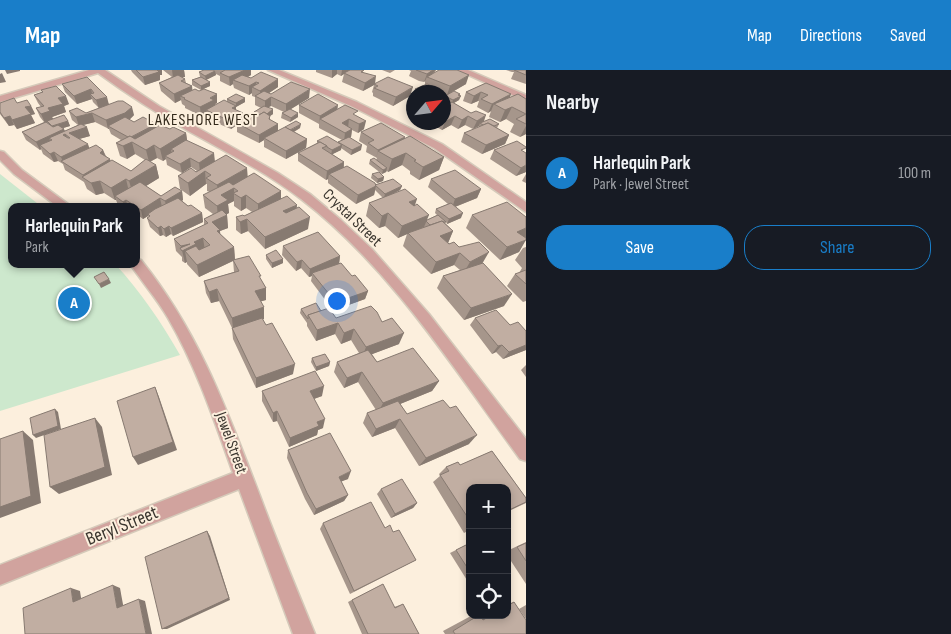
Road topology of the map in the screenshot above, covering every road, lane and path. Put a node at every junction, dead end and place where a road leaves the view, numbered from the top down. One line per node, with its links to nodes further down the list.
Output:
1 (99, 70): 5 (street); 10 (street, Crystal Street)
2 (272, 70): 8 (street)
3 (461, 70): 4 (street)
4 (526, 98)
5 (0, 99)
6 (0, 154): 7 (street)
7 (61, 203)
8 (526, 208)
9 (140, 268): 11 (street, Jewel Street)
10 (526, 453)
11 (243, 478): 12 (street, Beryl Street); 13 (street, Jewel Street)
12 (0, 575)
13 (304, 634)

